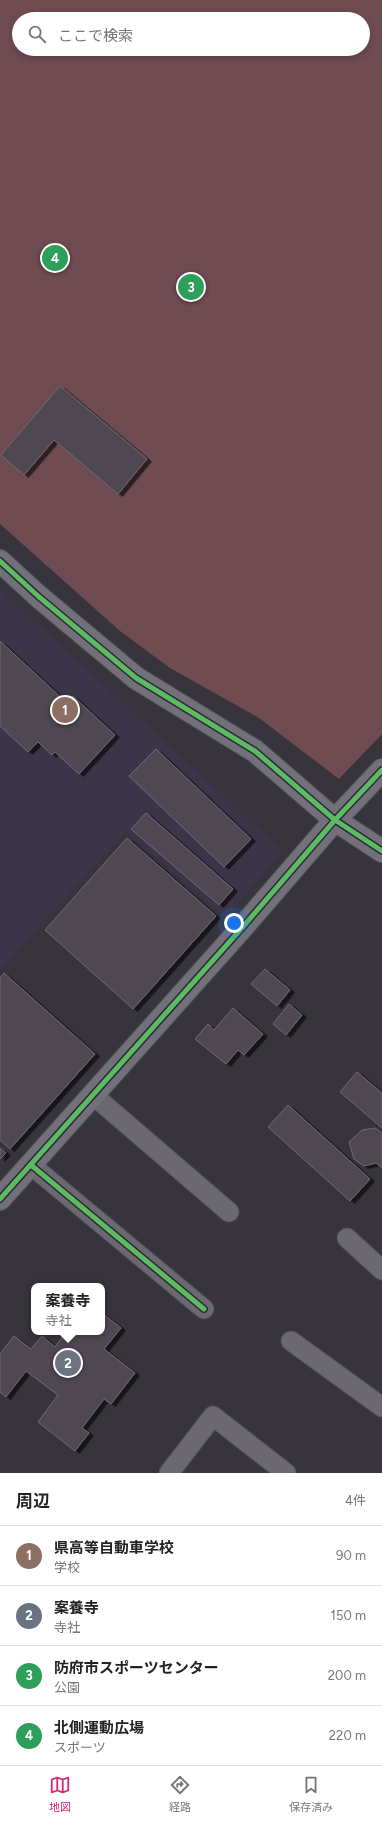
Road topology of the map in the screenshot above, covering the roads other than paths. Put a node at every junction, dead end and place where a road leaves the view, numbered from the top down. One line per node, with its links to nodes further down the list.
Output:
1 (0, 561): 3 (street)
2 (382, 770): 3 (street)
3 (335, 820): 4 (street); 5 (street)
4 (382, 851)
5 (93, 1095): 6 (street); 8 (street)
6 (31, 1165): 7 (street); 11 (street)
7 (0, 1199)
8 (228, 1212)
9 (347, 1238): 10 (street)
10 (382, 1270)
11 (204, 1309)
12 (291, 1342): 13 (street)
13 (382, 1407)
14 (168, 1473): 15 (street)
15 (286, 1473)

